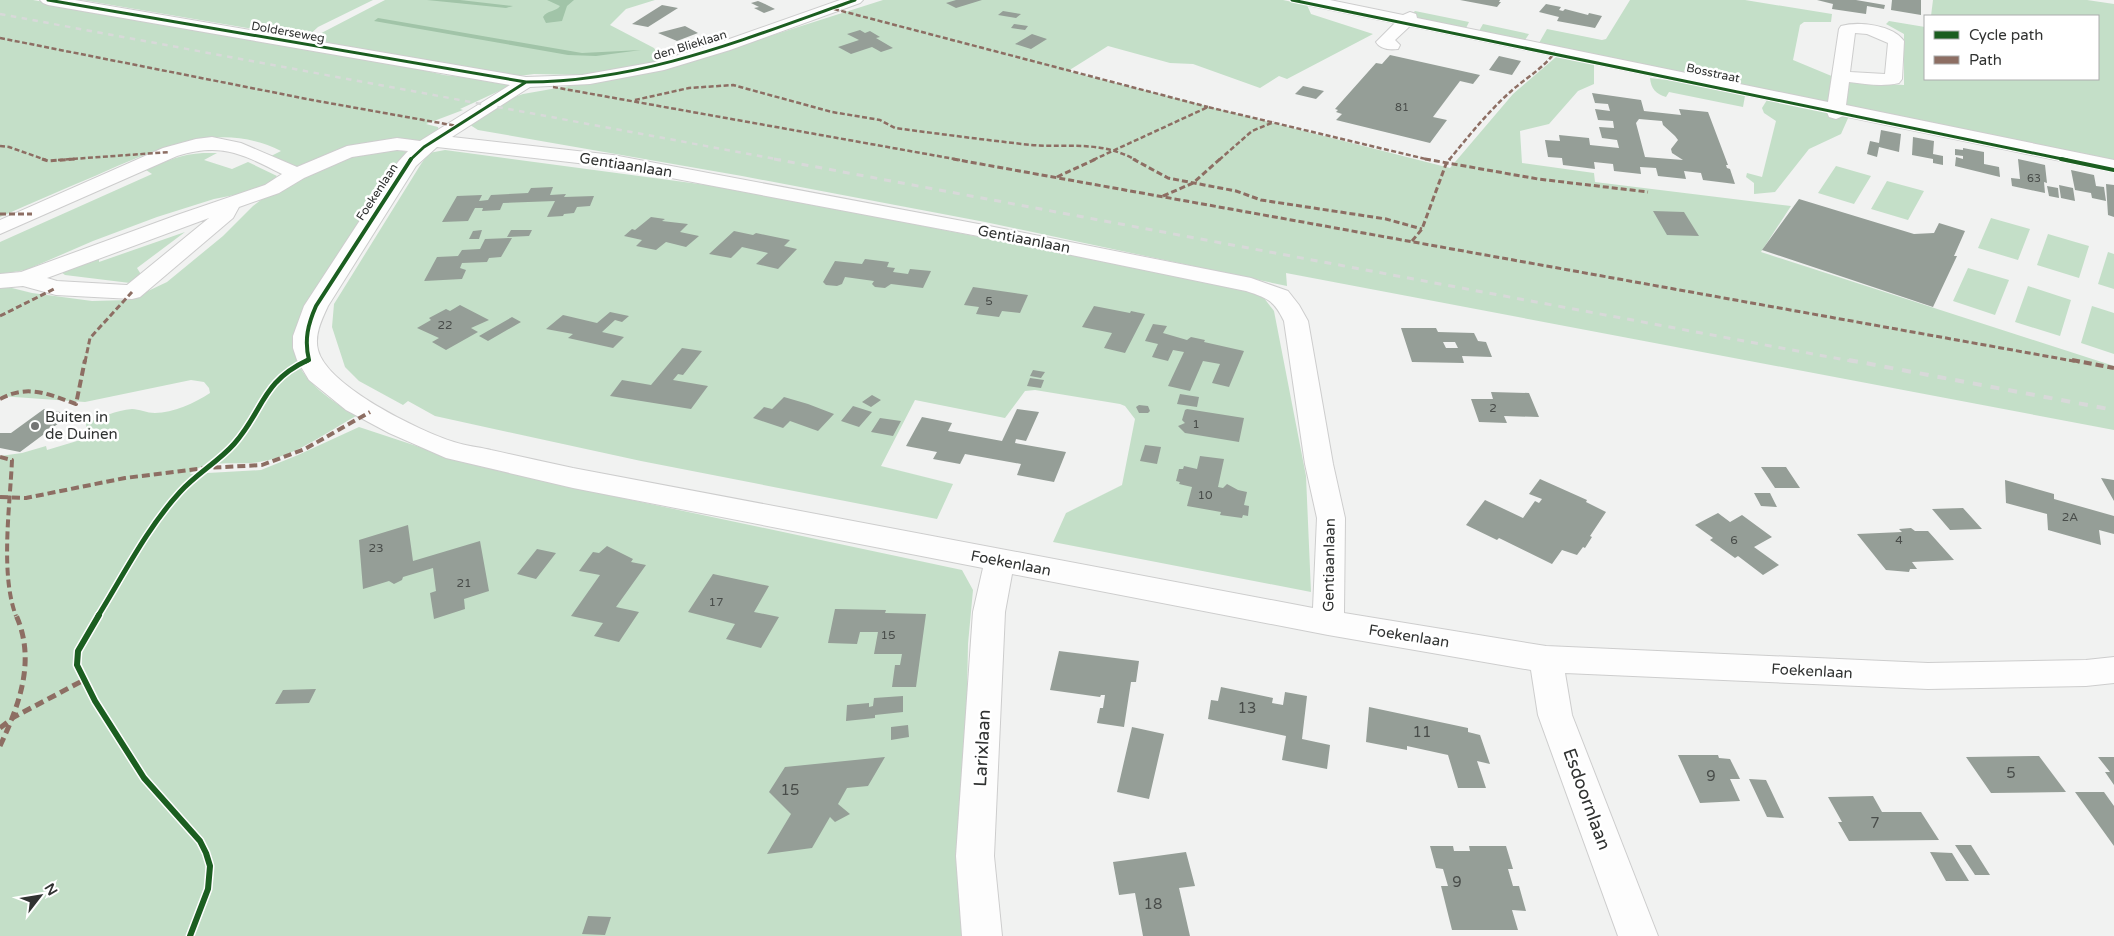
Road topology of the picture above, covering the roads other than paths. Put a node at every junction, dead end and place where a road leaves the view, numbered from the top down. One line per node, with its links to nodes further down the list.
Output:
1 (48, 0): 7 (street, Dolderseweg)
2 (855, 0): 7 (street, den Blieklaan)
3 (1307, 0): 4 (street, Bosstraat)
4 (1408, 19): 5 (street); 8 (street, Bosstraat)
5 (1392, 45)
6 (1842, 76): 8 (street)
7 (526, 82): 9 (street, Foekenlaan)
8 (1837, 111): 10 (street, Bosstraat)
9 (429, 144): 11 (street, Gentiaanlaan); 16 (street, Foekenlaan); 17 (street, Gentiaanlaan)
10 (2114, 166)
11 (297, 174): 12 (street, Gentiaanlaan); 13 (street)
12 (231, 204): 14 (street, Gentiaanlaan); 14 (street)
13 (0, 228)
14 (24, 279): 15 (street)
15 (0, 281)
16 (1000, 561): 17 (street, Foekenlaan); 20 (street, Larixlaan)
17 (1328, 623): 18 (street, Foekenlaan)
18 (1546, 659): 19 (street, Foekenlaan); 21 (street, Esdoornlaan)
19 (2114, 670)
20 (982, 936)
21 (1638, 936)

